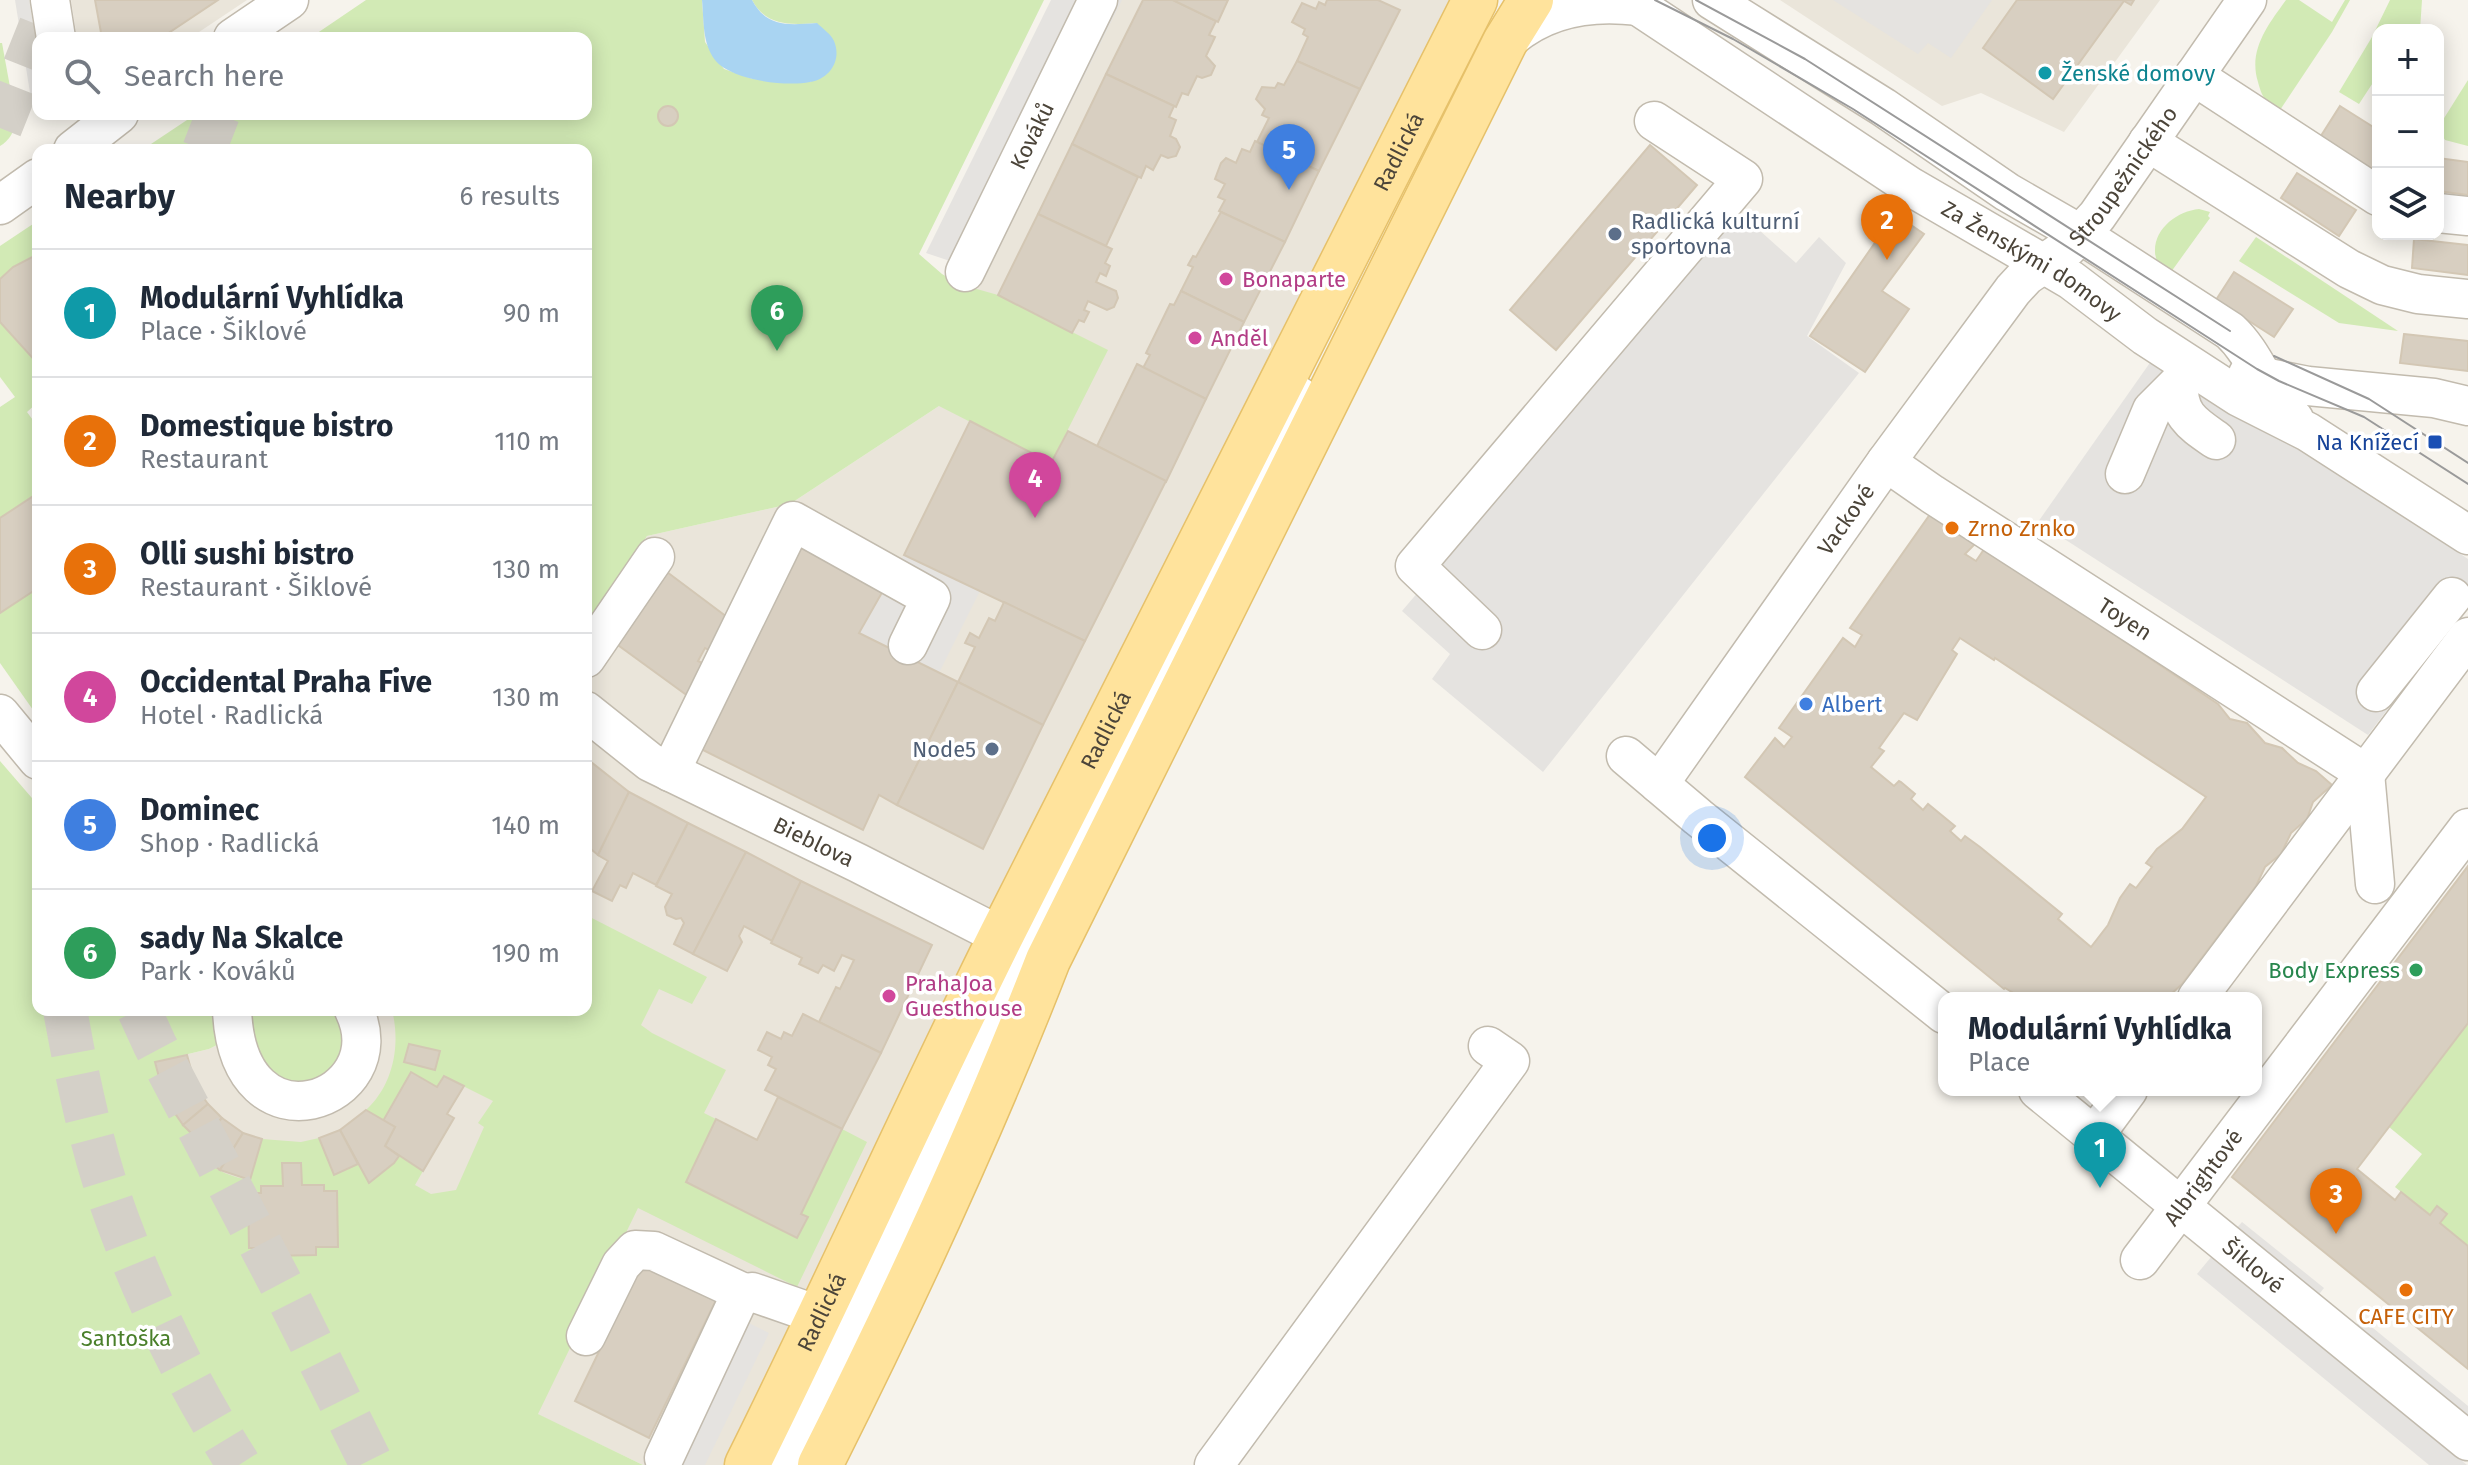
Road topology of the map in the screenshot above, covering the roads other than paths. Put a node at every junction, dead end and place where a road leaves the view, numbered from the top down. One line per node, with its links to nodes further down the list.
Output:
1 (50, 0): 10 (street)
2 (289, 0): 11 (street)
3 (1098, 0): 27 (street, Kováků)
4 (1514, 0): 56 (street)
5 (1531, 0): 12 (main road, Radlická)
6 (1712, 0): 25 (street, Za Ženskými domovy)
7 (2247, 0): 13 (street, Stroupežnického)
8 (1480, 3): 56 (main road, Radlická)
9 (1634, 3): 12 (street); 26 (street, Za Ženskými domovy)
10 (55, 32)
11 (242, 32)
12 (1505, 42): 56 (main road, Radlická)
13 (2194, 76): 17 (street, Stroupežnického); 21 (street)
14 (68, 120): 18 (street)
15 (111, 120): 19 (street)
16 (1654, 121): 42 (street)
17 (2148, 142): 25 (street, Stroupežnického); 29 (street)
18 (71, 144)
19 (80, 144)
20 (32, 182): 22 (street)
21 (2372, 192)
22 (0, 205)
23 (2444, 214): 24 (street)
24 (2468, 216)
25 (2080, 234): 26 (street, Stroupežnického); 30 (street, Za Ženskými domovy)
26 (2044, 264): 28 (street, Za Ženskými domovy); 37 (street, Vackové)
27 (965, 272)
28 (2087, 290): 31 (street, Za Ženskými domovy); 32 (street)
29 (2468, 299)
30 (2230, 331): 32 (street, Za Ženskými domovy); 33 (street)
31 (2185, 375): 35 (street, Za Ženskými domovy); 36 (street); 38 (street)
32 (2262, 377): 34 (street); 35 (street, Za Ženskými domovy)
33 (2468, 382)
34 (2468, 406)
35 (2308, 432): 39 (street, Za Ženskými domovy)
36 (2216, 440)
37 (1886, 462): 52 (street, Toyen); 53 (street, Vackové)
38 (2125, 474)
39 (2468, 535)
40 (655, 557): 45 (street)
41 (2452, 597): 46 (street)
42 (1482, 630)
43 (2468, 637): 52 (street)
44 (908, 645): 51 (street)
45 (592, 649)
46 (2376, 692)
47 (0, 714): 49 (street)
48 (592, 716): 51 (street, Bieblova)
49 (32, 753)
50 (1626, 756): 53 (street)
51 (670, 772): 56 (street, Bieblova)
52 (2365, 773): 55 (street); 57 (street)
53 (1659, 784): 58 (street)
54 (2468, 828): 65 (street, Albrightové)
55 (2375, 884)
56 (1028, 950): 68 (main road, Radlická); 73 (street); 74 (street); 75 (main road, Radlická)
57 (2201, 992)
58 (1938, 1009)
59 (233, 1016): 60 (street)
60 (357, 1016)
61 (1488, 1046): 76 (street)
62 (2045, 1096): 64 (street, Šiklové)
63 (2124, 1096): 64 (street)
64 (2094, 1136): 65 (street, Šiklové)
65 (2181, 1207): 66 (street, Albrightové); 70 (street, Šiklové)
66 (2140, 1260)
67 (744, 1293): 68 (street); 69 (street); 71 (street)
68 (821, 1316): 72 (main road, Radlická)
69 (586, 1336)
70 (2468, 1441)
71 (664, 1458)
72 (747, 1465)
73 (780, 1465)
74 (799, 1465)
75 (820, 1465)
76 (1214, 1465)

